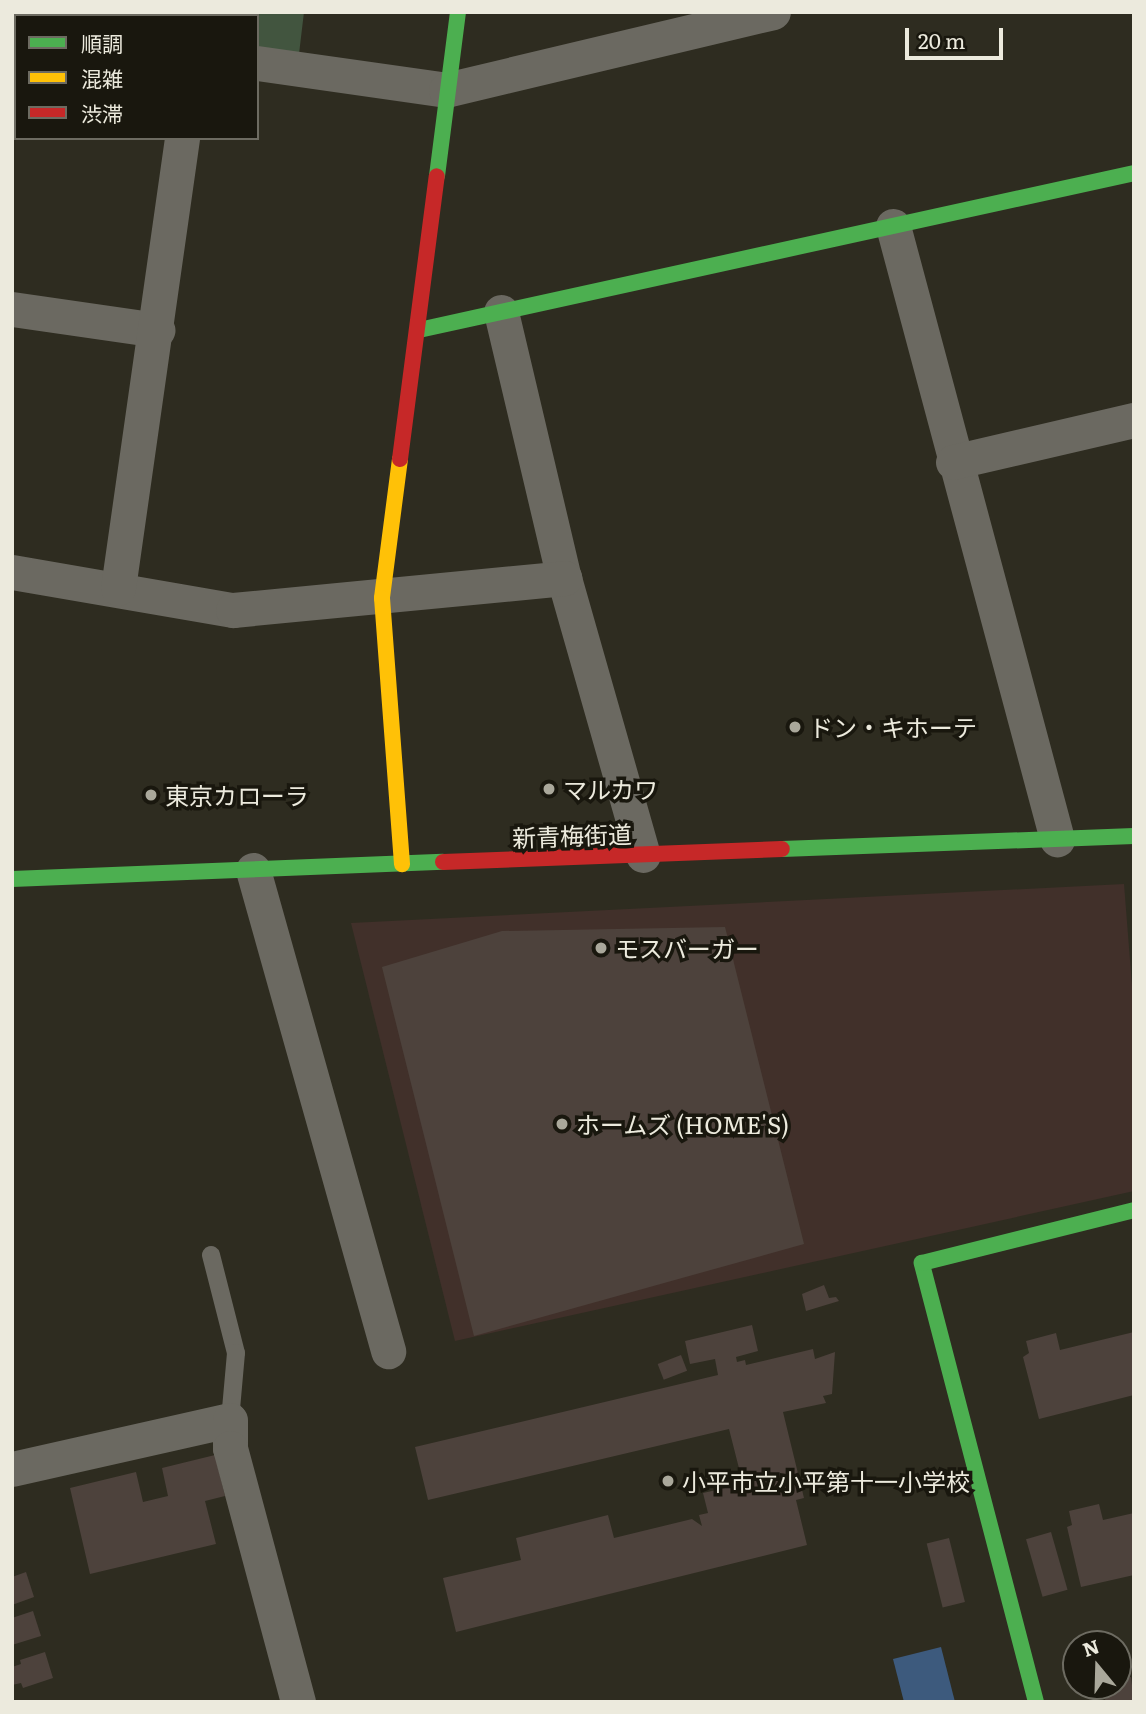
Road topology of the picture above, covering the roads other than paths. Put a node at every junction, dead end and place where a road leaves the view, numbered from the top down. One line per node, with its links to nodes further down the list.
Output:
1 (458, 12): 4 (street)
2 (773, 12): 4 (street)
3 (259, 63): 4 (street)
4 (446, 90): 11 (street)
5 (182, 140): 10 (street)
6 (1134, 173): 7 (street)
7 (893, 226): 9 (street); 13 (street)
8 (12, 309): 10 (street)
9 (501, 312): 11 (street); 15 (street)
10 (157, 330): 16 (street)
11 (419, 330): 17 (street)
12 (1134, 420): 13 (street)
13 (953, 463): 19 (street)
14 (12, 572): 16 (street)
15 (564, 578): 17 (street); 20 (street)
16 (118, 587): 17 (street)
17 (383, 598): 21 (street)
18 (1134, 836): 19 (street, 新青梅街道)
19 (1057, 839): 20 (street, 新青梅街道)
20 (643, 855): 21 (street, 新青梅街道)
21 (402, 864): 22 (street, 新青梅街道)
22 (253, 870): 23 (street, 新青梅街道); 26 (street)
23 (12, 879)
24 (1134, 1210): 30 (street)
25 (211, 1255): 27 (lane)
26 (388, 1351)
27 (230, 1420): 28 (street); 29 (street)
28 (12, 1469)
29 (298, 1702)
30 (1036, 1702)

